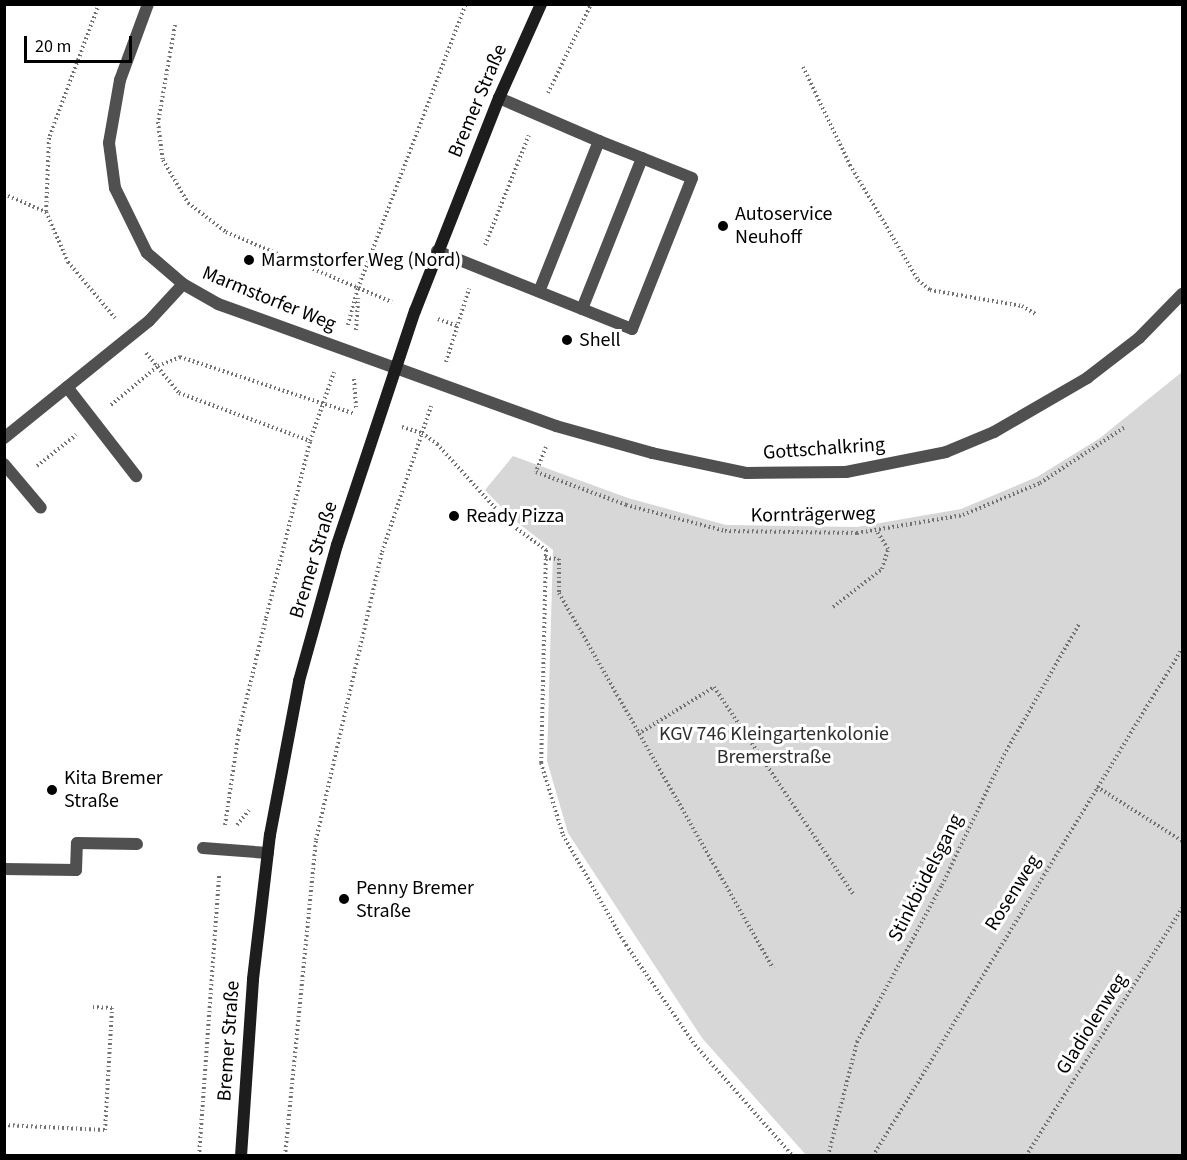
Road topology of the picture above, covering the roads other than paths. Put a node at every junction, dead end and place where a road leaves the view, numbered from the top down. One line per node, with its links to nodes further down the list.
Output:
1 (148, 4): 7 (street, Marmstorfer Weg)
2 (541, 4): 3 (main road, Bremer Straße)
3 (499, 98): 4 (street); 6 (main road, Bremer Straße)
4 (599, 141): 5 (street); 8 (street)
5 (642, 158): 10 (street); 10 (street)
6 (437, 251): 8 (street); 11 (main road, Bremer Straße)
7 (183, 284): 11 (street, Marmstorfer Weg); 12 (street)
8 (539, 292): 10 (street)
9 (1182, 294): 11 (street, Gottschalkring)
10 (582, 309)
11 (396, 368): 19 (main road, Bremer Straße)
12 (67, 387): 13 (street); 15 (street)
13 (4, 438)
14 (4, 464): 16 (street)
15 (136, 476)
16 (41, 508)
17 (137, 844): 20 (street)
18 (203, 848): 19 (street)
19 (268, 853): 21 (main road, Bremer Straße)
20 (4, 868)
21 (241, 1155)

